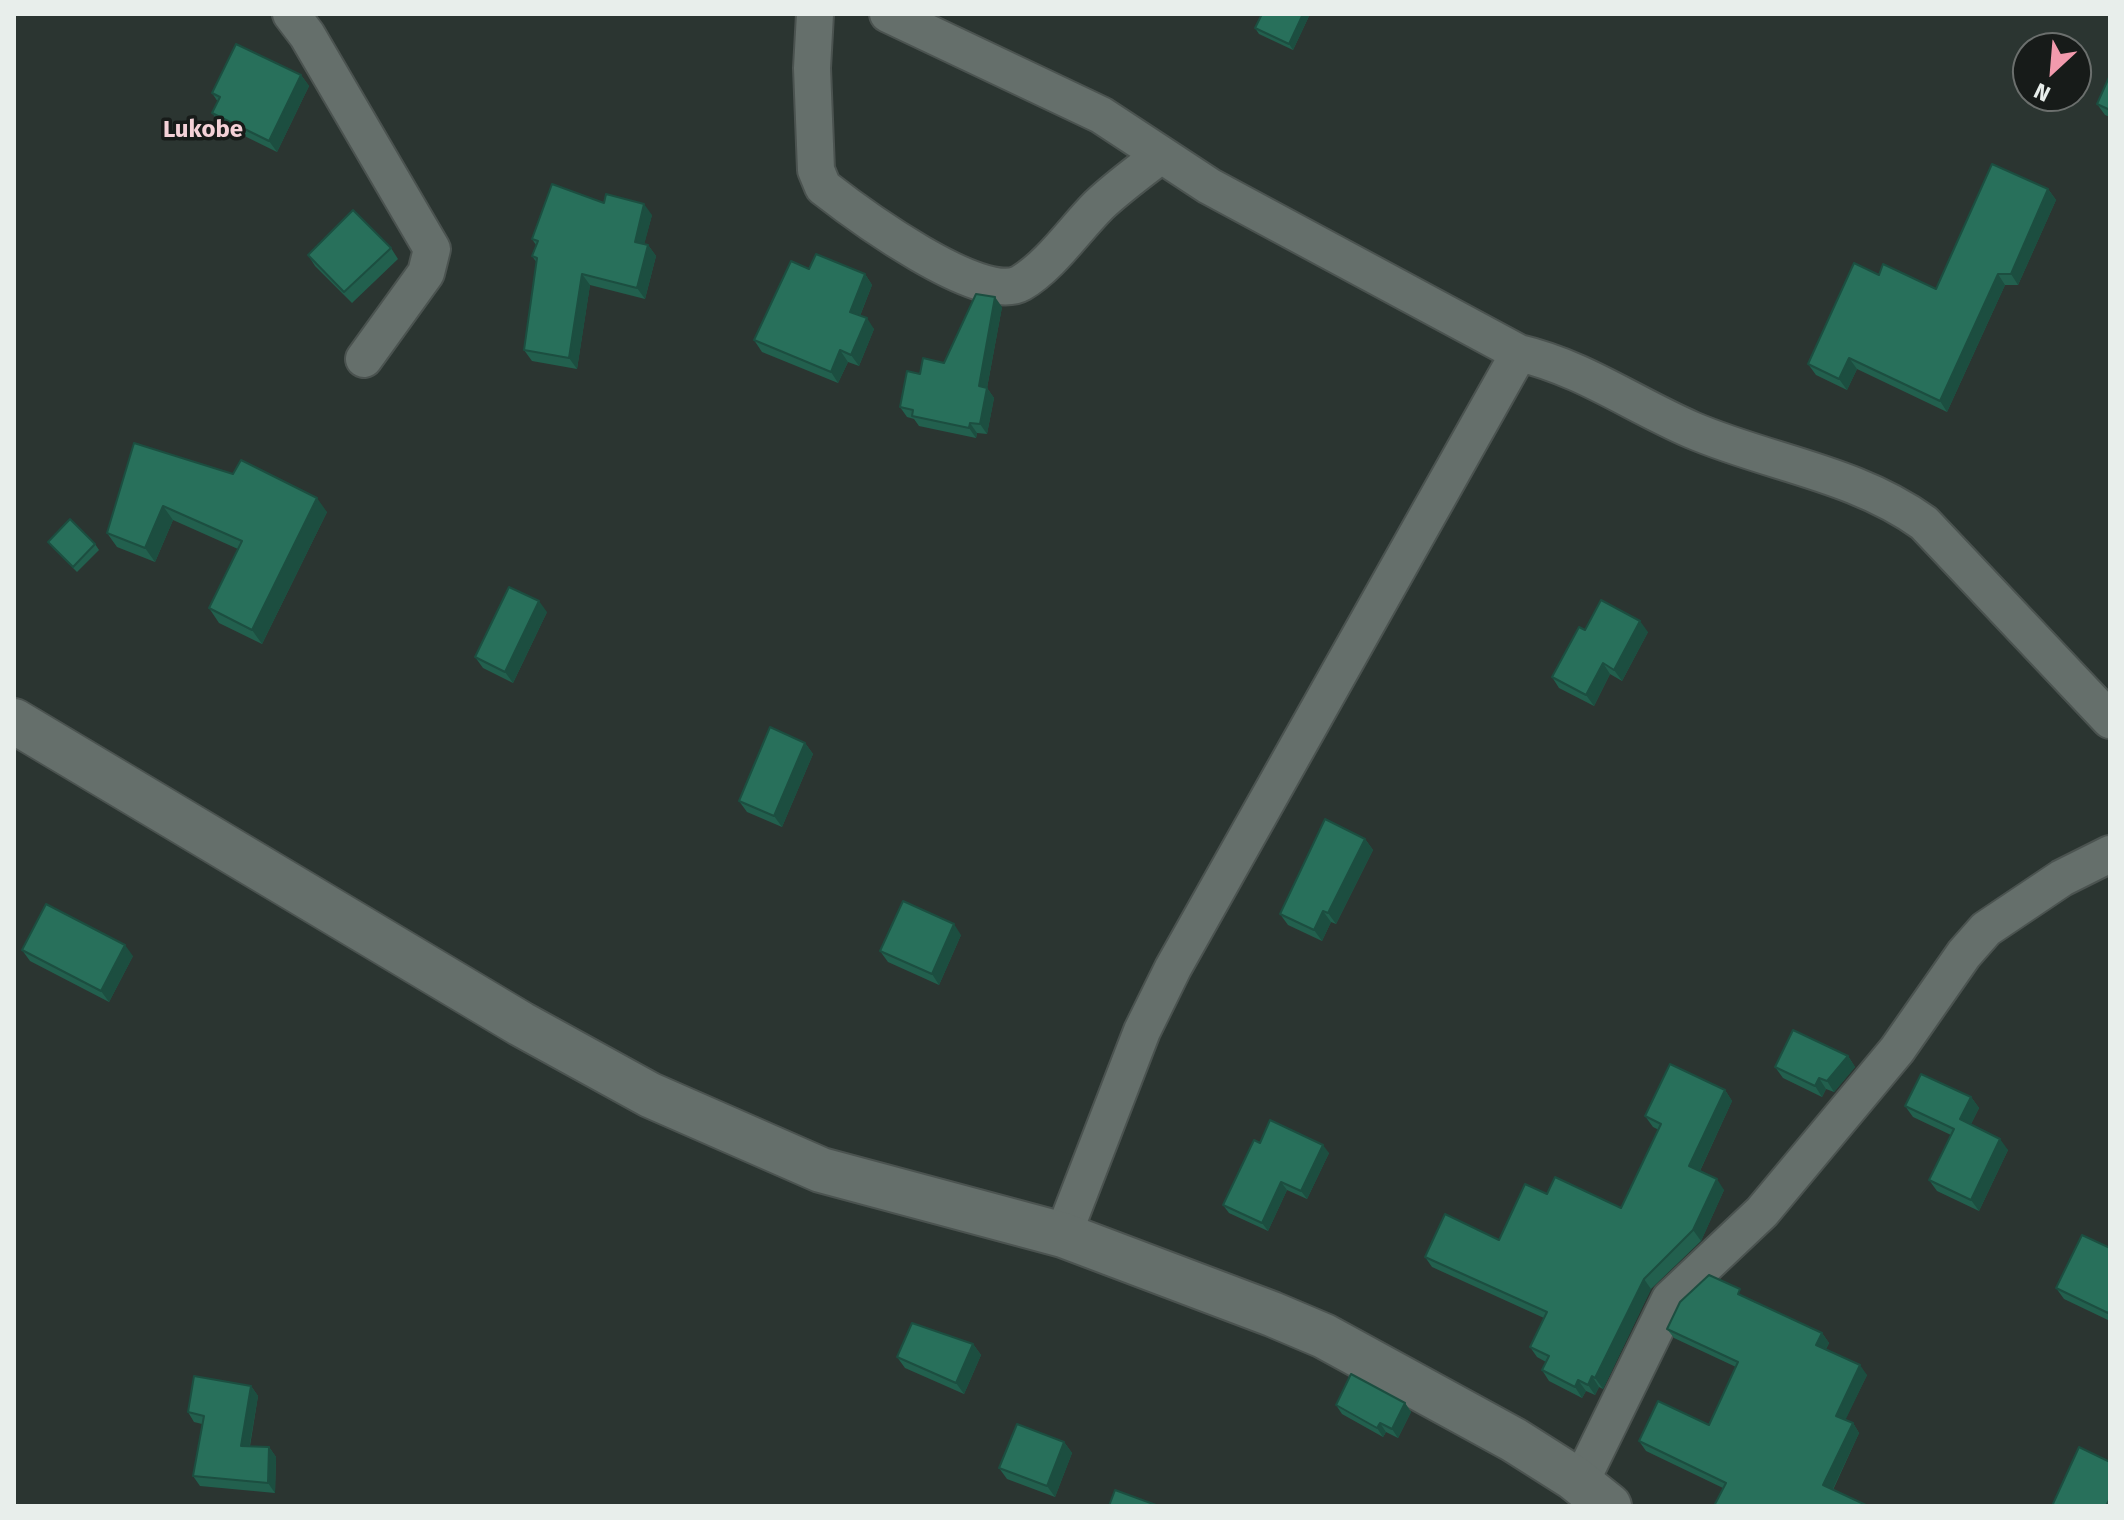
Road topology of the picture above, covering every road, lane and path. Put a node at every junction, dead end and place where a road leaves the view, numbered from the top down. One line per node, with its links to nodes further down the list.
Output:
1 (291, 14): 6 (street)
2 (815, 14): 4 (street)
3 (888, 14): 4 (street)
4 (1161, 155): 5 (street)
5 (1519, 353): 7 (street); 10 (street)
6 (364, 359)
7 (2110, 720)
8 (14, 721): 10 (street)
9 (2110, 854): 11 (street)
10 (1063, 1235): 11 (street)
11 (1595, 1494)

